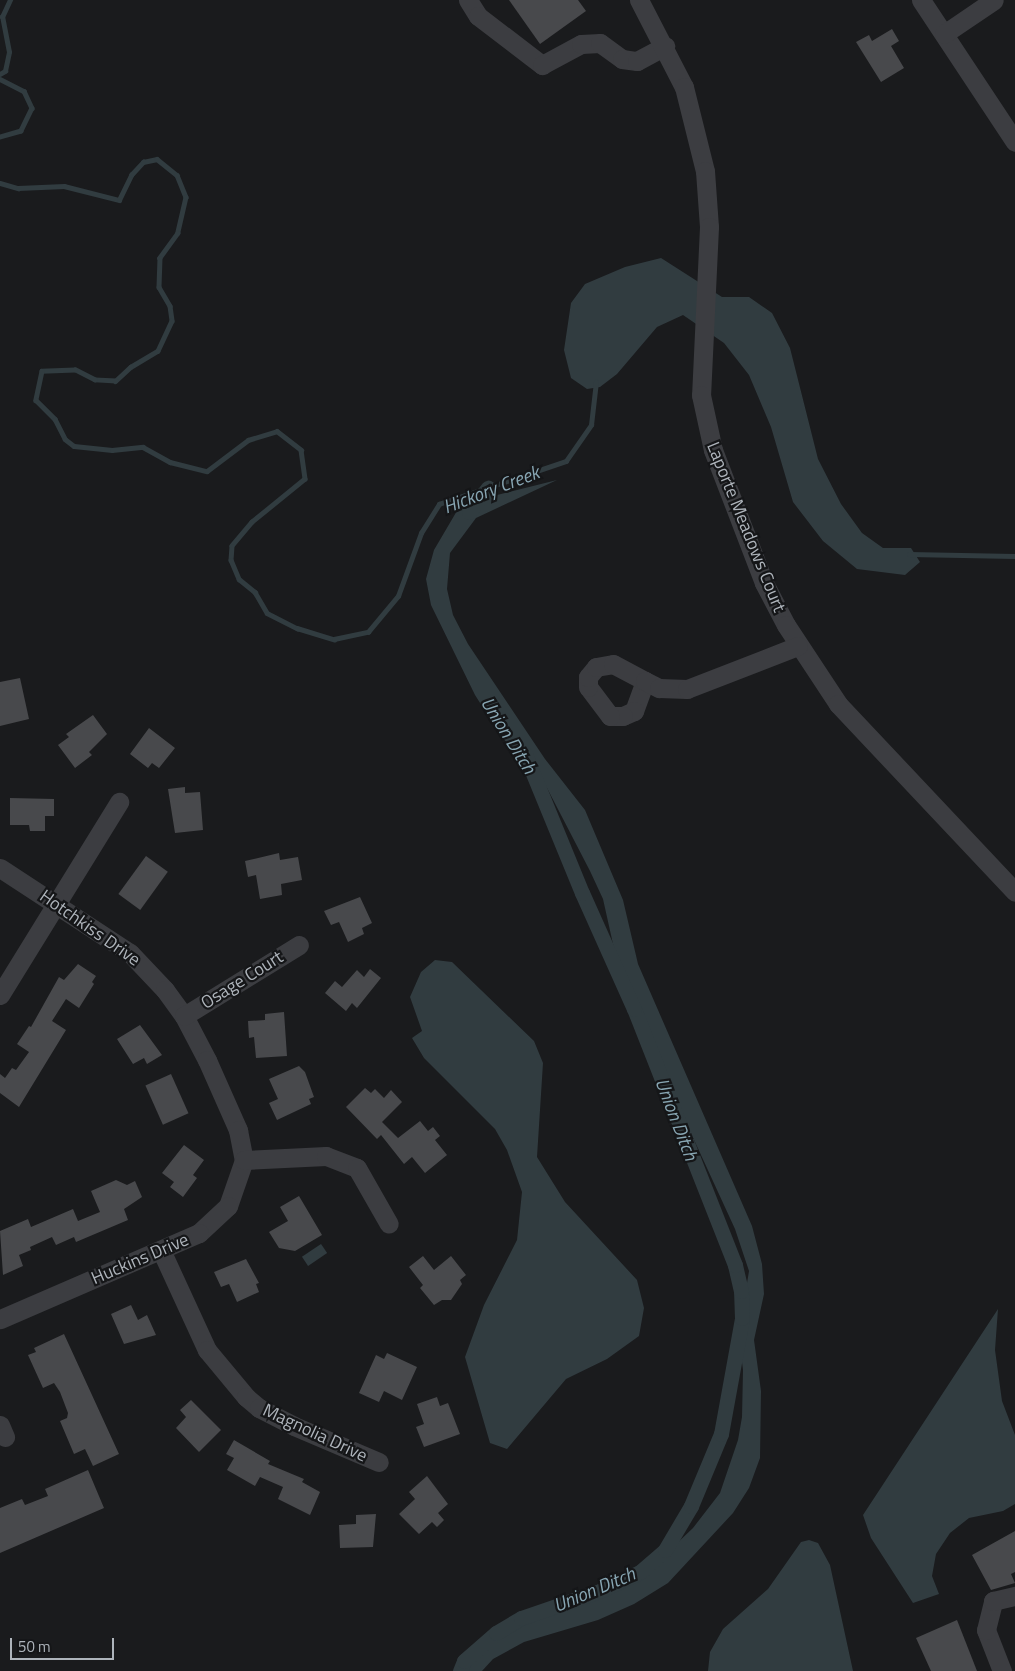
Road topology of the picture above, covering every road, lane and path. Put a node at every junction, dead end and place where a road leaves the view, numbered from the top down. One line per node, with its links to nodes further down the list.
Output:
1 (468, 0): 6 (street)
2 (639, 0): 6 (street, Laporte Meadows Court)
3 (921, 0): 5 (street)
4 (994, 0): 5 (street)
5 (944, 34): 7 (street)
6 (665, 46): 8 (street, Laporte Meadows Court)
7 (1015, 142)
8 (798, 646): 9 (street); 12 (street, Laporte Meadows Court)
9 (645, 680)
10 (119, 802): 13 (street)
11 (0, 868): 13 (street, Hotchkiss Drive)
12 (1011, 881)
13 (56, 903): 15 (street); 16 (street, Hotchkiss Drive)
14 (299, 945): 16 (street, Osage Court)
15 (0, 994)
16 (184, 1016): 17 (street, Hotchkiss Drive)
17 (244, 1160): 18 (street); 19 (street, Huckins Drive)
18 (389, 1224)
19 (161, 1250): 20 (street, Huckins Drive); 21 (street, Magnolia Drive)
20 (0, 1319)
21 (379, 1462)
22 (1015, 1596): 23 (street)
23 (1002, 1671)

